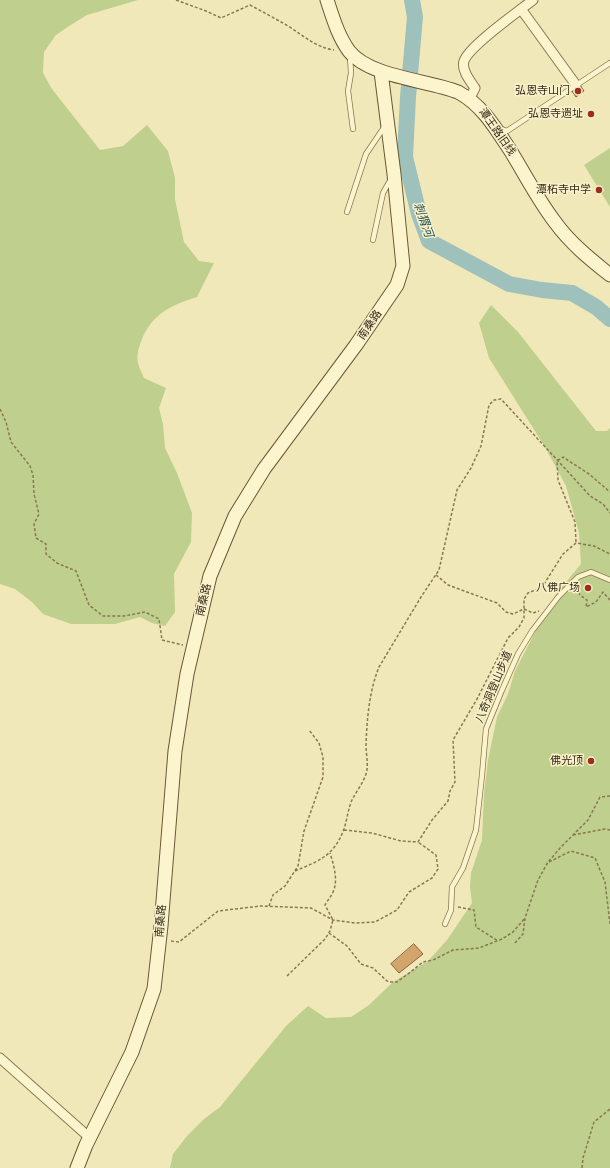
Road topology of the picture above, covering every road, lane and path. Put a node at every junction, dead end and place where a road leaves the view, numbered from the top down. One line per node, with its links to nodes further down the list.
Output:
1 (176, 0): 5 (path)
2 (327, 0): 5 (street, 潭王路旧线)
3 (533, 0): 4 (street)
4 (521, 9): 8 (street); 9 (street)
5 (350, 52): 7 (street, 潭王路旧线); 12 (lane)
6 (610, 63): 8 (lane)
7 (384, 72): 9 (street, 潭王路旧线); 10 (street, 南桑路)
8 (576, 85): 11 (lane)
9 (470, 98): 11 (street, 潭王路旧线)
10 (387, 123): 13 (street, 南桑路); 14 (lane)
11 (496, 128): 16 (street, 潭王路旧线)
12 (352, 129)
13 (394, 174): 15 (lane); 29 (street, 南桑路)
14 (347, 212)
15 (373, 240)
16 (610, 275)
17 (0, 409): 29 (path)
18 (557, 461): 19 (path); 20 (path); 21 (path); 23 (path)
19 (610, 492)
20 (610, 513)
21 (576, 543): 22 (path); 28 (path)
22 (610, 554)
23 (436, 575): 28 (path); 32 (path)
24 (610, 580): 25 (lane, 八奇洞登山步道)
25 (572, 582): 26 (path); 27 (lane, 八奇洞登山步道)
26 (610, 600)
27 (551, 607): 28 (path); 39 (lane, 八奇洞登山步道)
28 (524, 609): 35 (path)
29 (193, 648): 46 (street, 南桑路)
30 (309, 730): 38 (path)
31 (610, 796): 34 (path)
32 (344, 830): 35 (path); 36 (path)
33 (610, 830): 34 (path)
34 (573, 835): 37 (path)
35 (418, 842): 42 (path)
36 (330, 854): 38 (path); 42 (path)
37 (548, 862): 41 (path); 44 (path)
38 (295, 870): 40 (path)
39 (451, 905): 43 (lane, 八奇洞登山步道); 47 (path)
40 (269, 906): 42 (path); 46 (path)
41 (525, 918): 47 (path); 48 (path)
42 (333, 920): 45 (path)
43 (445, 924)
44 (610, 924)
45 (329, 933): 47 (path); 49 (path)
46 (159, 940): 52 (street, 南桑路)
47 (498, 941)
48 (515, 943)
49 (287, 976)
50 (0, 1058): 52 (street)
51 (610, 1109): 54 (path)
52 (90, 1138): 53 (street, 南桑路)
53 (77, 1168)
54 (582, 1168)

